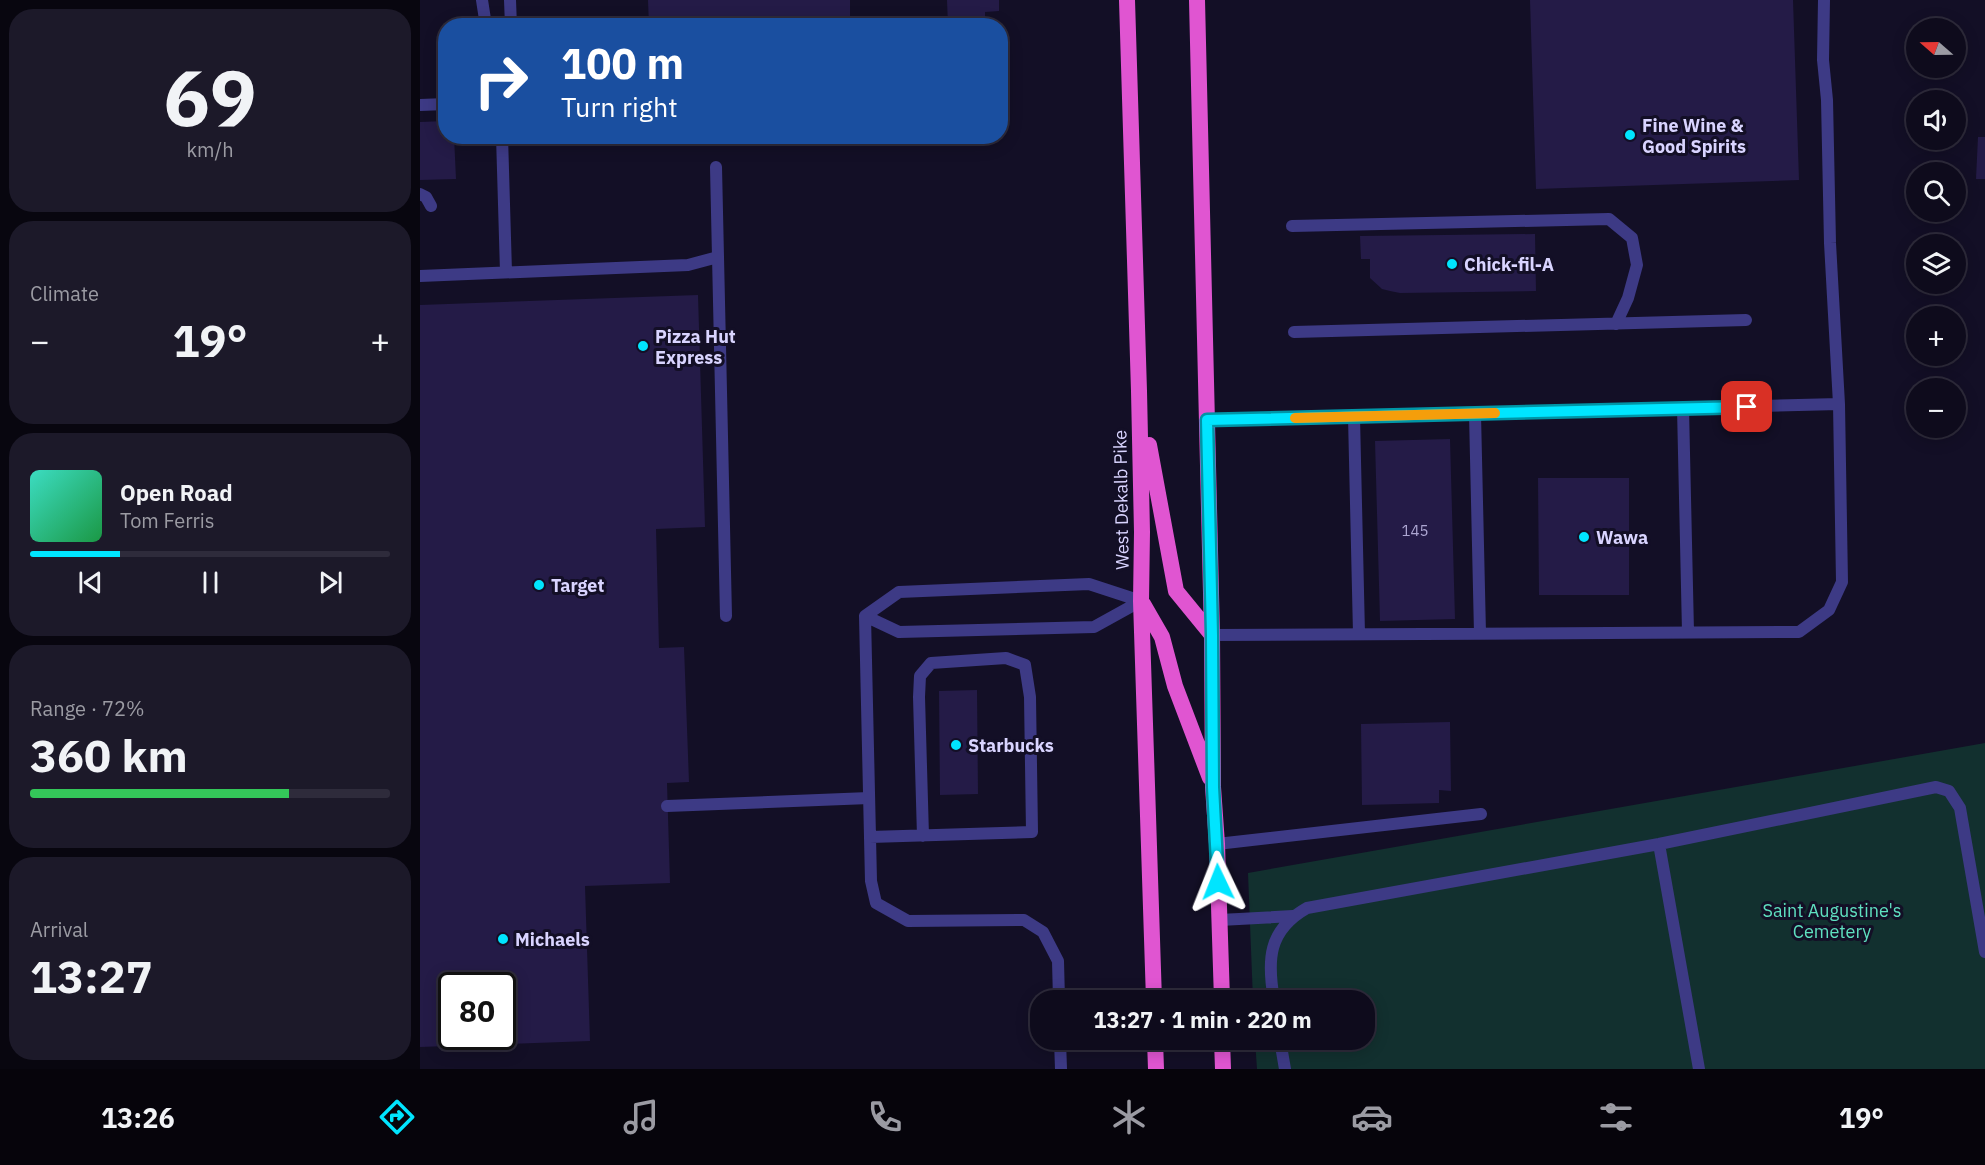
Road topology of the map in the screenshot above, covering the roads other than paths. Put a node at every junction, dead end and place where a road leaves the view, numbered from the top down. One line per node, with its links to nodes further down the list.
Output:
1 (482, 0): 6 (lane)
2 (510, 0): 7 (lane)
3 (1127, 0): 21 (highway, West Dekalb Pike)
4 (1197, 0): 26 (highway)
5 (1824, 0): 22 (lane)
6 (485, 18)
7 (511, 18)
8 (420, 105): 9 (lane)
9 (438, 105)
10 (502, 144): 16 (lane)
11 (716, 167): 15 (lane)
12 (420, 194): 13 (lane)
13 (431, 206)
14 (1292, 226): 19 (lane)
15 (718, 257): 16 (lane); 28 (lane)
16 (506, 272): 17 (lane)
17 (420, 276)
18 (1746, 320): 19 (lane)
19 (1617, 324): 20 (lane)
20 (1294, 332)
21 (1139, 391): 27 (highway, West Dekalb Pike); 33 (highway)
22 (1839, 404): 23 (lane); 30 (lane)
23 (1683, 408): 24 (lane); 30 (lane)
24 (1475, 414): 25 (lane); 31 (lane)
25 (1354, 417): 26 (lane); 32 (lane)
26 (1207, 420): 33 (highway)
27 (1141, 601): 29 (lane); 29 (lane); 34 (highway); 46 (highway, West Dekalb Pike)
28 (726, 616)
29 (865, 616): 35 (lane)
30 (1688, 632): 31 (lane)
31 (1480, 633): 32 (lane)
32 (1359, 634): 33 (lane)
33 (1212, 635): 34 (highway)
34 (1213, 787): 40 (highway)
35 (869, 798): 36 (lane); 39 (lane)
36 (668, 806)
37 (1481, 814): 40 (lane)
38 (923, 836): 38 (lane); 39 (lane)
39 (870, 837): 45 (lane)
40 (1217, 844): 43 (highway)
41 (1659, 844): 42 (lane); 44 (lane); 57 (lane)
42 (1293, 916): 43 (lane); 48 (lane)
43 (1220, 920): 47 (highway)
44 (1985, 952)
45 (1059, 990)
46 (1154, 990)
47 (1221, 990)
48 (1272, 990)
49 (1060, 1050): 53 (lane)
50 (1155, 1050): 54 (highway)
51 (1222, 1050): 55 (highway)
52 (1282, 1050): 56 (lane)
53 (1061, 1069)
54 (1156, 1069)
55 (1223, 1069)
56 (1286, 1069)
57 (1699, 1069)

